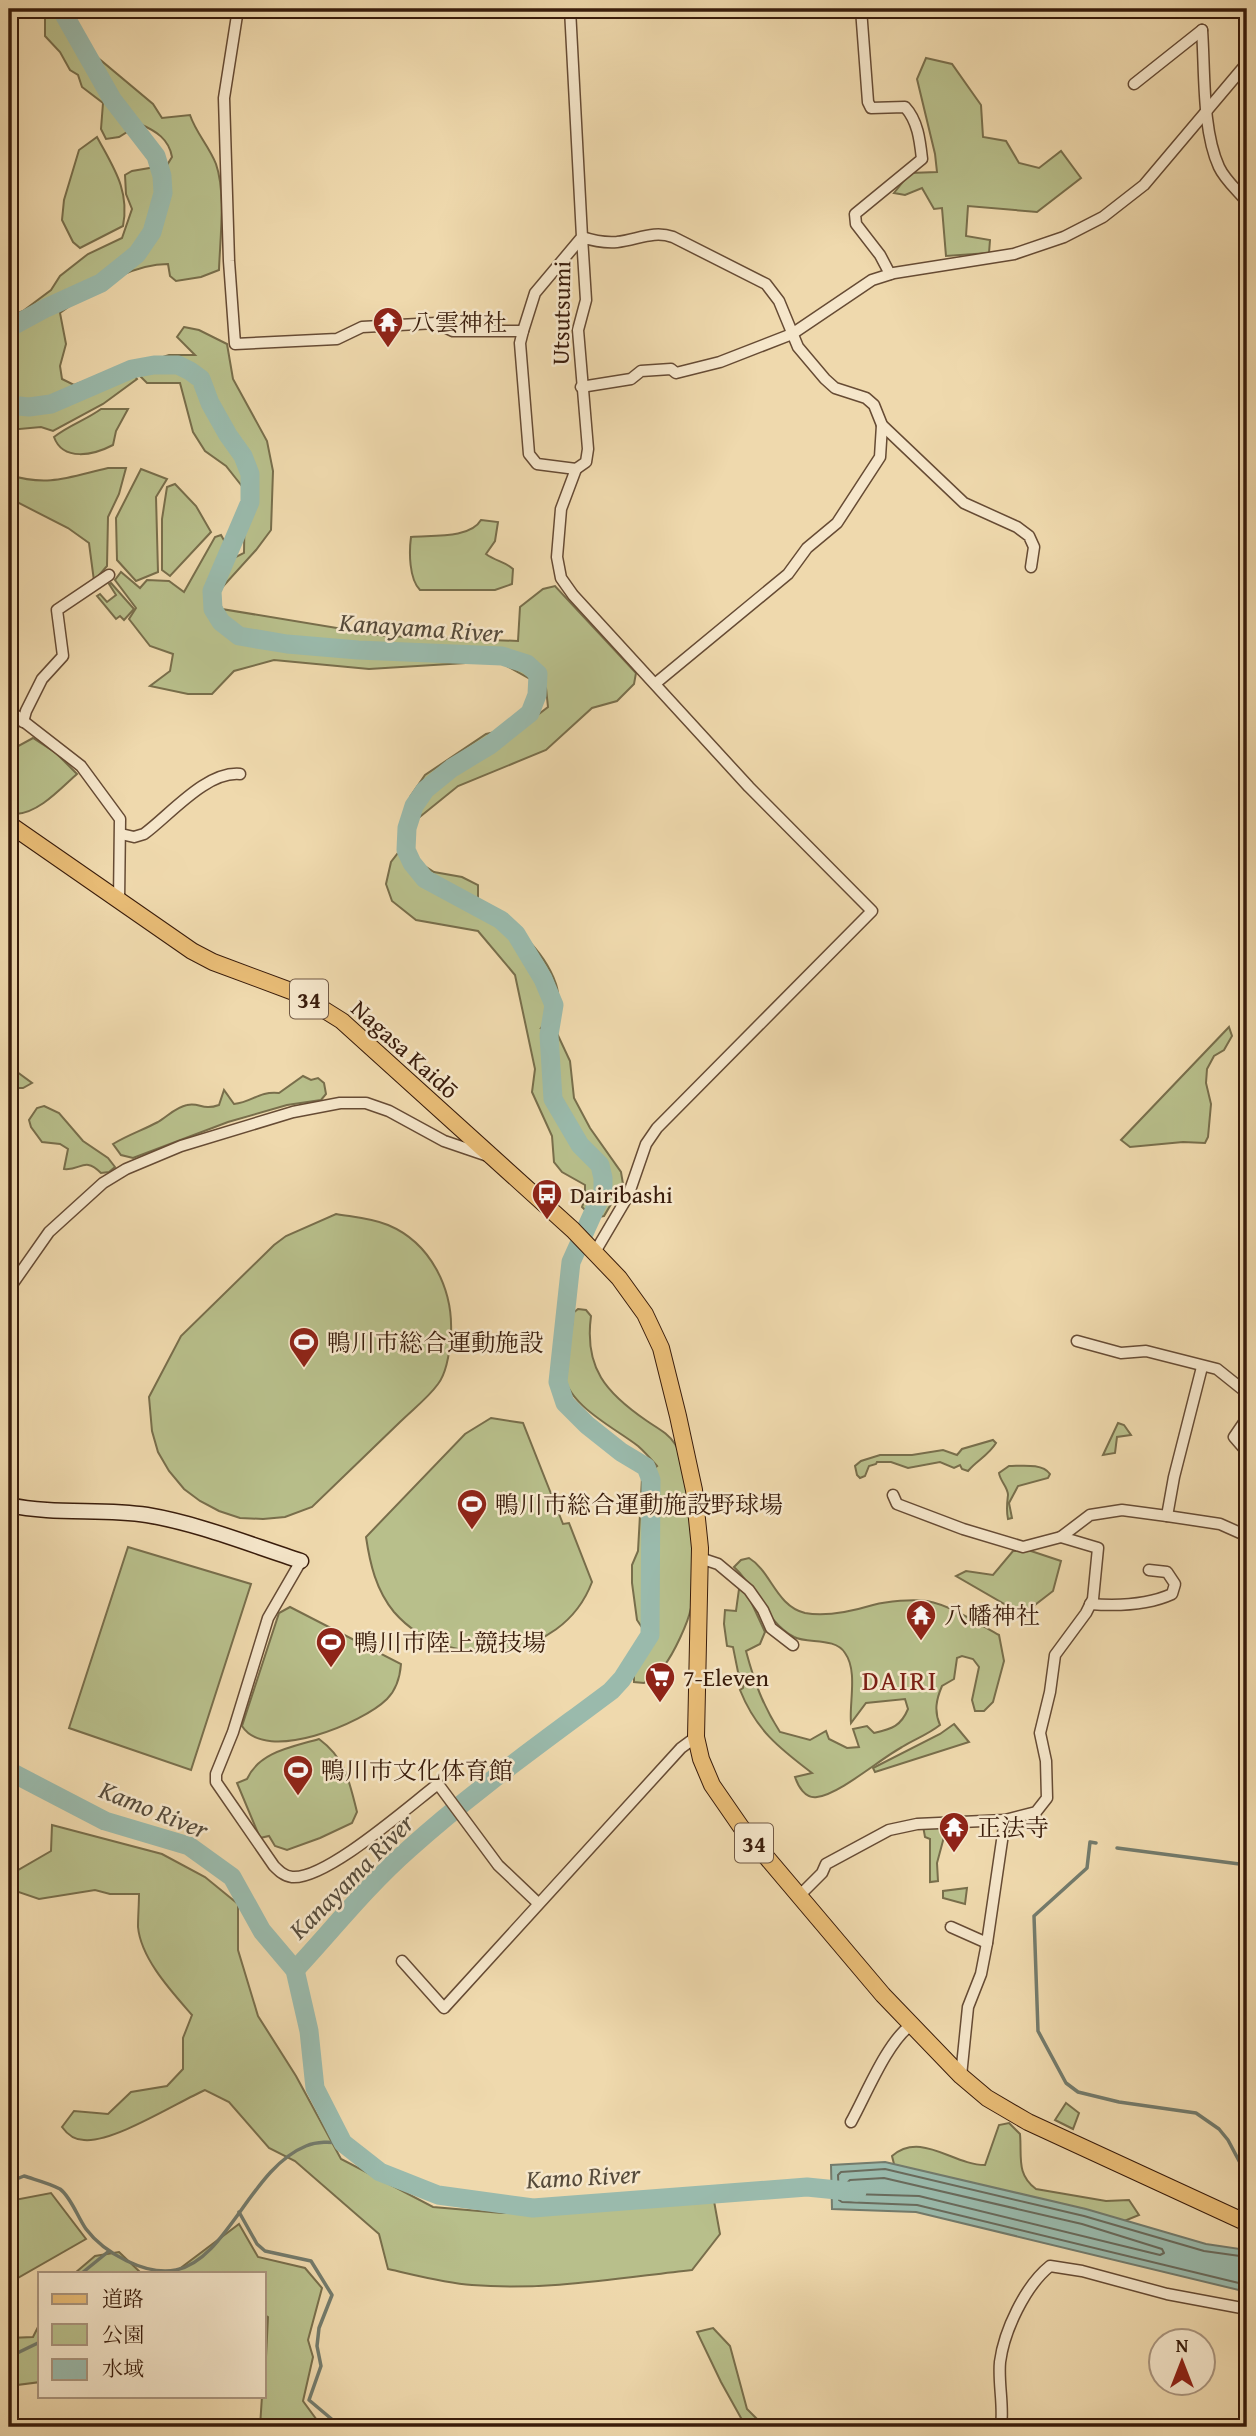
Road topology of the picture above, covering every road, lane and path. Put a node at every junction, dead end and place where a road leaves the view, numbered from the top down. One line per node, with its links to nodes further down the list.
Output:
1 (238, 9): 12 (street)
2 (570, 9): 10 (street, Utsutsumi)
3 (861, 9): 11 (street)
4 (1125, 9): 5 (street)
5 (1144, 9)
6 (1247, 63): 8 (street)
7 (1134, 84): 8 (street)
8 (1208, 112): 9 (street); 11 (street)
9 (1247, 202)
10 (582, 237): 12 (street); 13 (street); 14 (street, Utsutsumi)
11 (890, 274): 13 (street)
12 (523, 331): 16 (street)
13 (792, 334): 14 (street); 15 (street)
14 (581, 387): 16 (street, Utsutsumi)
15 (882, 425): 17 (street); 19 (street)
16 (576, 469): 19 (street, Utsutsumi)
17 (1031, 567)
18 (109, 575): 21 (street)
19 (656, 683): 27 (street, Utsutsumi)
20 (9, 710): 21 (street)
21 (23, 722): 24 (street)
22 (240, 774): 24 (street)
23 (9, 824): 25 (main road, Nagasa Kaidō / 34)
24 (121, 834): 25 (street)
25 (119, 902): 26 (main road, Nagasa Kaidō / 34)
26 (493, 1157): 27 (main road, Nagasa Kaidō / 34); 28 (street)
27 (594, 1251): 39 (main road, 34)
28 (10, 1284)
29 (1077, 1341): 30 (street)
30 (1202, 1367): 31 (street); 36 (street)
31 (1247, 1393)
32 (1247, 1418): 33 (street)
33 (1247, 1452)
34 (893, 1495): 38 (street)
35 (9, 1505): 40 (street)
36 (1167, 1516): 37 (street); 38 (street)
37 (1247, 1536)
38 (1061, 1537): 42 (street)
39 (700, 1558): 43 (street); 44 (main road, 34)
40 (301, 1561): 47 (street)
41 (1149, 1570): 42 (street)
42 (1090, 1604): 45 (street)
43 (793, 1644)
44 (696, 1737): 46 (main road, 34); 47 (street)
45 (1005, 1820): 46 (street); 49 (street)
46 (799, 1896): 51 (main road, 34)
47 (538, 1903): 50 (street)
48 (951, 1927): 49 (street)
49 (987, 1943): 52 (street)
50 (401, 1961)
51 (911, 2025): 52 (main road, 34); 53 (street)
52 (961, 2076): 54 (main road, 34)
53 (851, 2122)
54 (1247, 2223)
55 (1247, 2309): 56 (street)
56 (1000, 2427)

